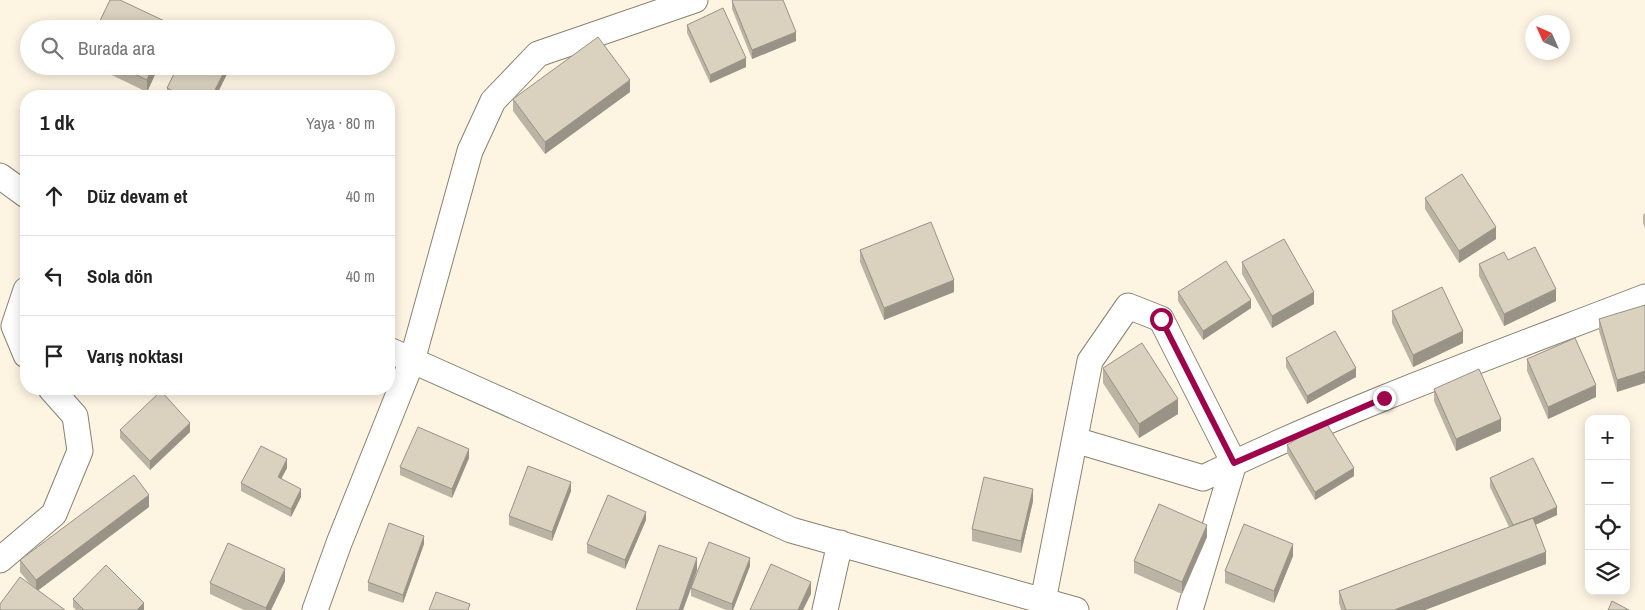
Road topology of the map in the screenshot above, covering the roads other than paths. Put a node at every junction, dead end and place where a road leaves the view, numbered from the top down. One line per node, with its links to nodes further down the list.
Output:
1 (695, 0): 8 (street)
2 (0, 176): 3 (street)
3 (20, 191)
4 (1645, 297): 11 (street)
5 (20, 308): 6 (street)
6 (20, 340)
7 (395, 353): 8 (street)
8 (412, 361): 12 (street); 15 (street)
9 (56, 395): 13 (street)
10 (1075, 440): 11 (street); 11 (street); 14 (street)
11 (1234, 463): 18 (street)
12 (840, 543): 14 (street); 16 (street)
13 (0, 560)
14 (1043, 601): 17 (street)
15 (315, 610)
16 (826, 610)
17 (1076, 610)
18 (1190, 610)

